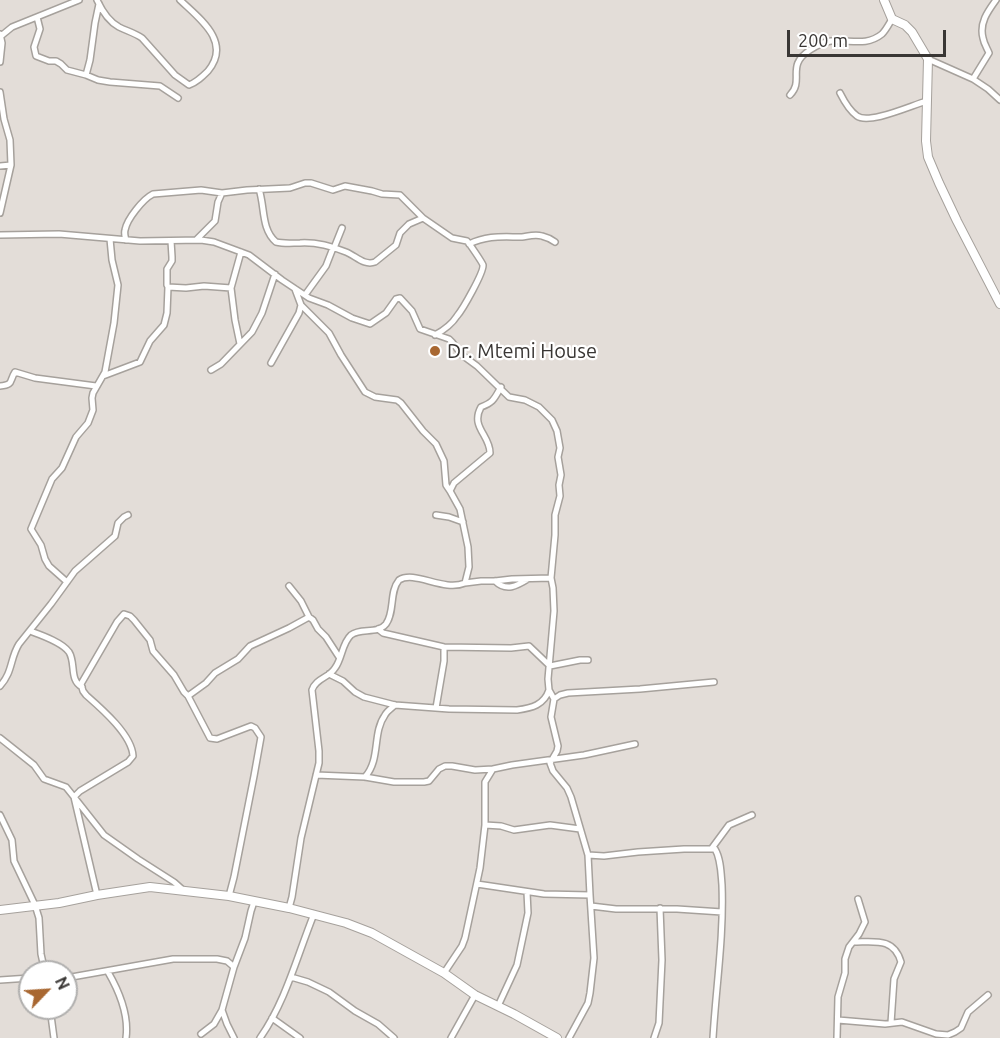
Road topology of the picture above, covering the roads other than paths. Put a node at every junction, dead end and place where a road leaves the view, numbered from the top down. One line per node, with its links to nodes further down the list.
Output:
1 (79, 0): 6 (street)
2 (180, 0): 5 (street)
3 (884, 0): 7 (main road)
4 (996, 0): 12 (street)
5 (98, 2): 11 (street)
6 (37, 16): 8 (street); 11 (street)
7 (892, 19): 9 (main road); 15 (street)
8 (0, 34): 10 (street)
9 (928, 59): 12 (street); 18 (main road)
10 (0, 62)
11 (86, 75): 16 (street)
12 (973, 79): 17 (street)
13 (0, 92): 19 (street)
14 (840, 93): 18 (street)
15 (790, 95)
16 (178, 98)
17 (1000, 99)
18 (927, 101): 40 (main road)
19 (11, 165): 20 (street); 23 (street)
20 (0, 166)
21 (259, 189): 22 (street); 24 (street); 33 (street)
22 (222, 193): 28 (street); 29 (street)
23 (0, 213)
24 (423, 218): 32 (street); 33 (street)
25 (342, 228): 33 (street)
26 (0, 235): 27 (street)
27 (110, 239): 28 (street); 46 (street)
28 (126, 240): 30 (street)
29 (196, 240): 30 (street); 34 (street)
30 (171, 242): 36 (street)
31 (555, 242): 32 (street)
32 (470, 244): 42 (street)
33 (333, 248): 39 (street)
34 (241, 252): 35 (street); 37 (street)
35 (275, 274): 38 (street); 43 (street)
36 (168, 287): 37 (street); 46 (street)
37 (231, 288): 43 (street)
38 (295, 289): 39 (street); 41 (street)
39 (306, 295): 42 (street)
40 (1000, 304)
41 (301, 305): 44 (street); 50 (street)
42 (435, 334): 49 (street)
43 (240, 344): 45 (street)
44 (271, 363)
45 (211, 370)
46 (103, 376): 48 (street)
47 (0, 386): 48 (street)
48 (96, 386): 55 (street)
49 (501, 387): 50 (street); 54 (street)
50 (450, 491): 53 (street)
51 (128, 515): 55 (street)
52 (436, 515): 53 (street)
53 (463, 522): 56 (street)
54 (551, 578): 56 (street); 64 (street)
55 (67, 582): 60 (street)
56 (465, 583): 59 (street)
57 (289, 586): 58 (street)
58 (309, 617): 62 (street); 70 (street)
59 (378, 629): 61 (street); 62 (street)
60 (30, 631): 67 (street); 68 (street)
61 (444, 647): 64 (street); 73 (street)
62 (339, 657): 65 (street)
63 (588, 660): 64 (street)
64 (550, 666): 69 (street)
65 (329, 674): 72 (street); 79 (street)
66 (714, 682): 71 (street)
67 (0, 686)
68 (82, 687): 70 (street); 82 (street)
69 (549, 690): 71 (street); 73 (street)
70 (188, 696): 94 (street)
71 (554, 699): 76 (street)
72 (395, 705): 73 (street); 80 (street)
73 (436, 708)
74 (0, 738): 82 (street)
75 (635, 744): 76 (street)
76 (552, 760): 77 (street); 86 (street)
77 (493, 769): 78 (street); 81 (street)
78 (481, 770): 80 (street); 81 (street)
79 (316, 774): 80 (street); 99 (street)
80 (365, 777)
81 (485, 782): 85 (street)
82 (74, 797): 90 (street); 92 (street)
83 (0, 814): 97 (street)
84 (752, 815): 87 (street)
85 (485, 825): 86 (street); 89 (street)
86 (580, 829): 88 (street)
87 (712, 848): 88 (street); 102 (street)
88 (588, 855): 93 (street)
89 (477, 884): 91 (street); 108 (street)
90 (183, 890): 92 (main road); 94 (main road)
91 (527, 892): 93 (street); 115 (street)
92 (97, 895): 97 (main road)
93 (590, 895): 98 (street)
94 (229, 896): 96 (main road)
95 (858, 899): 104 (street)
96 (254, 902): 99 (main road); 106 (street)
97 (35, 905): 101 (main road); 105 (street)
98 (591, 906): 100 (street); 130 (street)
99 (289, 908): 103 (main road)
100 (660, 908): 102 (street); 131 (street)
101 (0, 910)
102 (722, 912): 132 (street)
103 (314, 914): 108 (main road); 110 (street)
104 (853, 942): 119 (street); 120 (street)
105 (42, 960)
106 (234, 967): 107 (street); 116 (street)
107 (108, 972): 109 (street); 123 (street)
108 (444, 973): 113 (main road)
109 (78, 976)
110 (291, 977): 117 (street); 127 (street)
111 (18, 979): 112 (street)
112 (0, 980)
113 (475, 994): 115 (main road); 128 (street)
114 (988, 994): 120 (street)
115 (498, 1006): 129 (main road)
116 (222, 1010): 121 (street); 124 (street)
117 (272, 1018): 125 (street); 126 (street)
118 (52, 1020): 122 (street)
119 (838, 1020): 120 (street); 133 (street)
120 (891, 1023)
121 (201, 1034)
122 (54, 1038)
123 (126, 1038)
124 (234, 1038)
125 (260, 1038)
126 (300, 1038)
127 (394, 1038)
128 (451, 1038)
129 (557, 1038)
130 (569, 1038)
131 (654, 1038)
132 (713, 1038)
133 (837, 1038)

